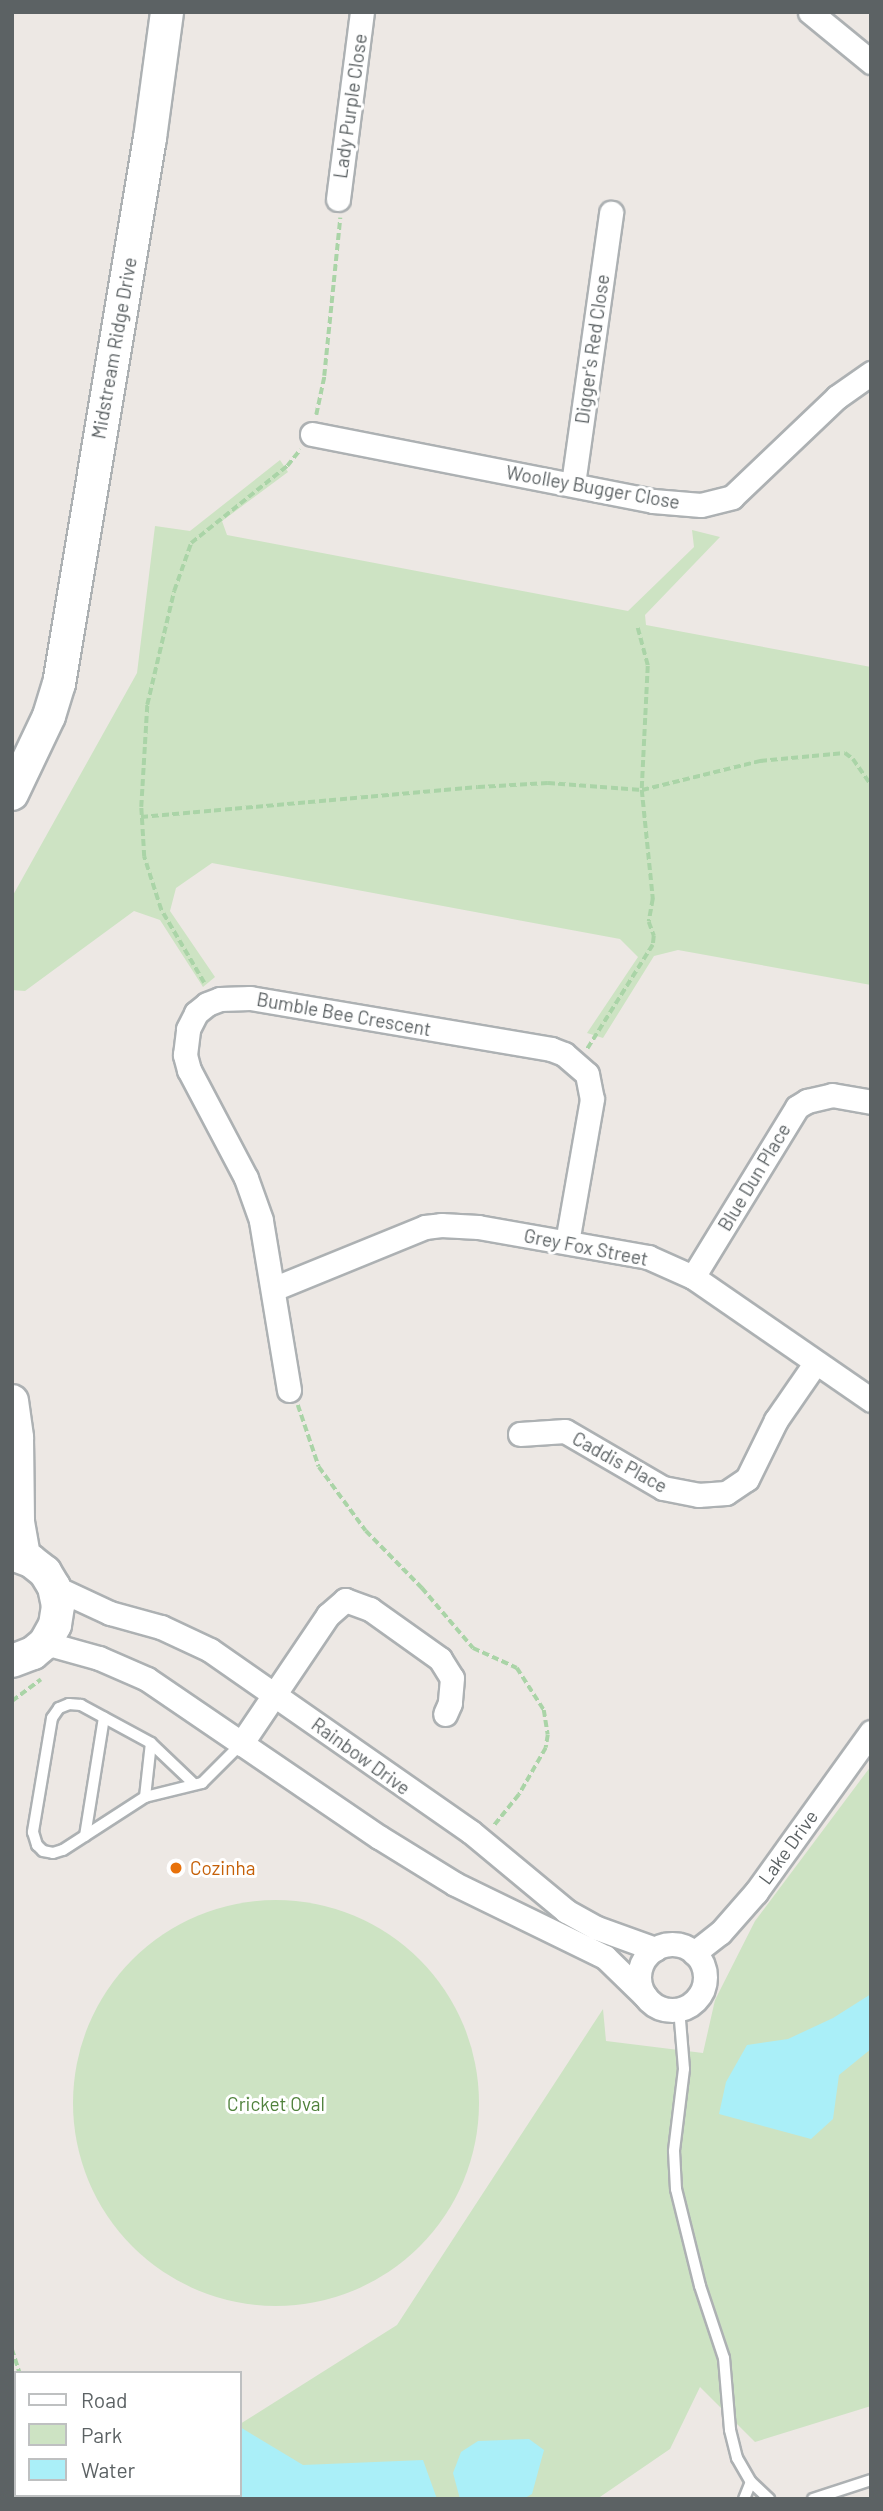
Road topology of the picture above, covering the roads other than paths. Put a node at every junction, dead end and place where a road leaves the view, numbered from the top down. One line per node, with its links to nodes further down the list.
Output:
1 (167, 12): 10 (street, Midstream Ridge Drive)
2 (362, 12): 5 (street, Lady Purple Close)
3 (810, 12): 4 (street)
4 (871, 62)
5 (338, 199)
6 (611, 214): 9 (street, Digger's Red Close)
7 (871, 373): 9 (street, Woolley Bugger Close)
8 (312, 434): 9 (street, Woolley Bugger Close)
9 (573, 484)
10 (59, 684): 11 (street, Midstream Ridge Drive); 12 (street, Midstream Ridge Drive)
11 (12, 765)
12 (12, 794)
13 (871, 1102): 15 (street, Blue Dun Place)
14 (567, 1242): 15 (street, Grey Fox Street); 16 (street, Grey Fox Street); 16 (street, Bumble Bee Crescent)
15 (693, 1277): 17 (street, Grey Fox Street)
16 (273, 1289): 18 (street)
17 (816, 1362): 19 (street, Grey Fox Street); 21 (street, Caddis Place)
18 (289, 1390)
19 (871, 1400)
20 (12, 1401): 22 (street)
21 (520, 1434)
22 (18, 1555): 23 (street)
23 (54, 1587): 24 (street); 25 (street, Rainbow Drive)
24 (22, 1658): 30 (street)
25 (275, 1695): 26 (street); 30 (street); 34 (street, Rainbow Drive)
26 (444, 1714)
27 (104, 1718): 29 (lane); 33 (lane); 33 (lane)
28 (871, 1732): 35 (street, Lake Drive)
29 (151, 1743): 31 (lane); 32 (lane)
30 (242, 1744): 31 (lane); 36 (street)
31 (194, 1784): 32 (lane)
32 (145, 1797): 33 (lane)
33 (85, 1836)
34 (655, 1949): 35 (street); 36 (street)
35 (694, 1953): 37 (street)
36 (645, 1996): 37 (street)
37 (680, 2008): 39 (lane)
38 (871, 2480): 44 (lane)
39 (751, 2482): 42 (lane); 43 (lane)
40 (12, 2493): 41 (street)
41 (15, 2499)
42 (744, 2499)
43 (769, 2499)
44 (813, 2499)

